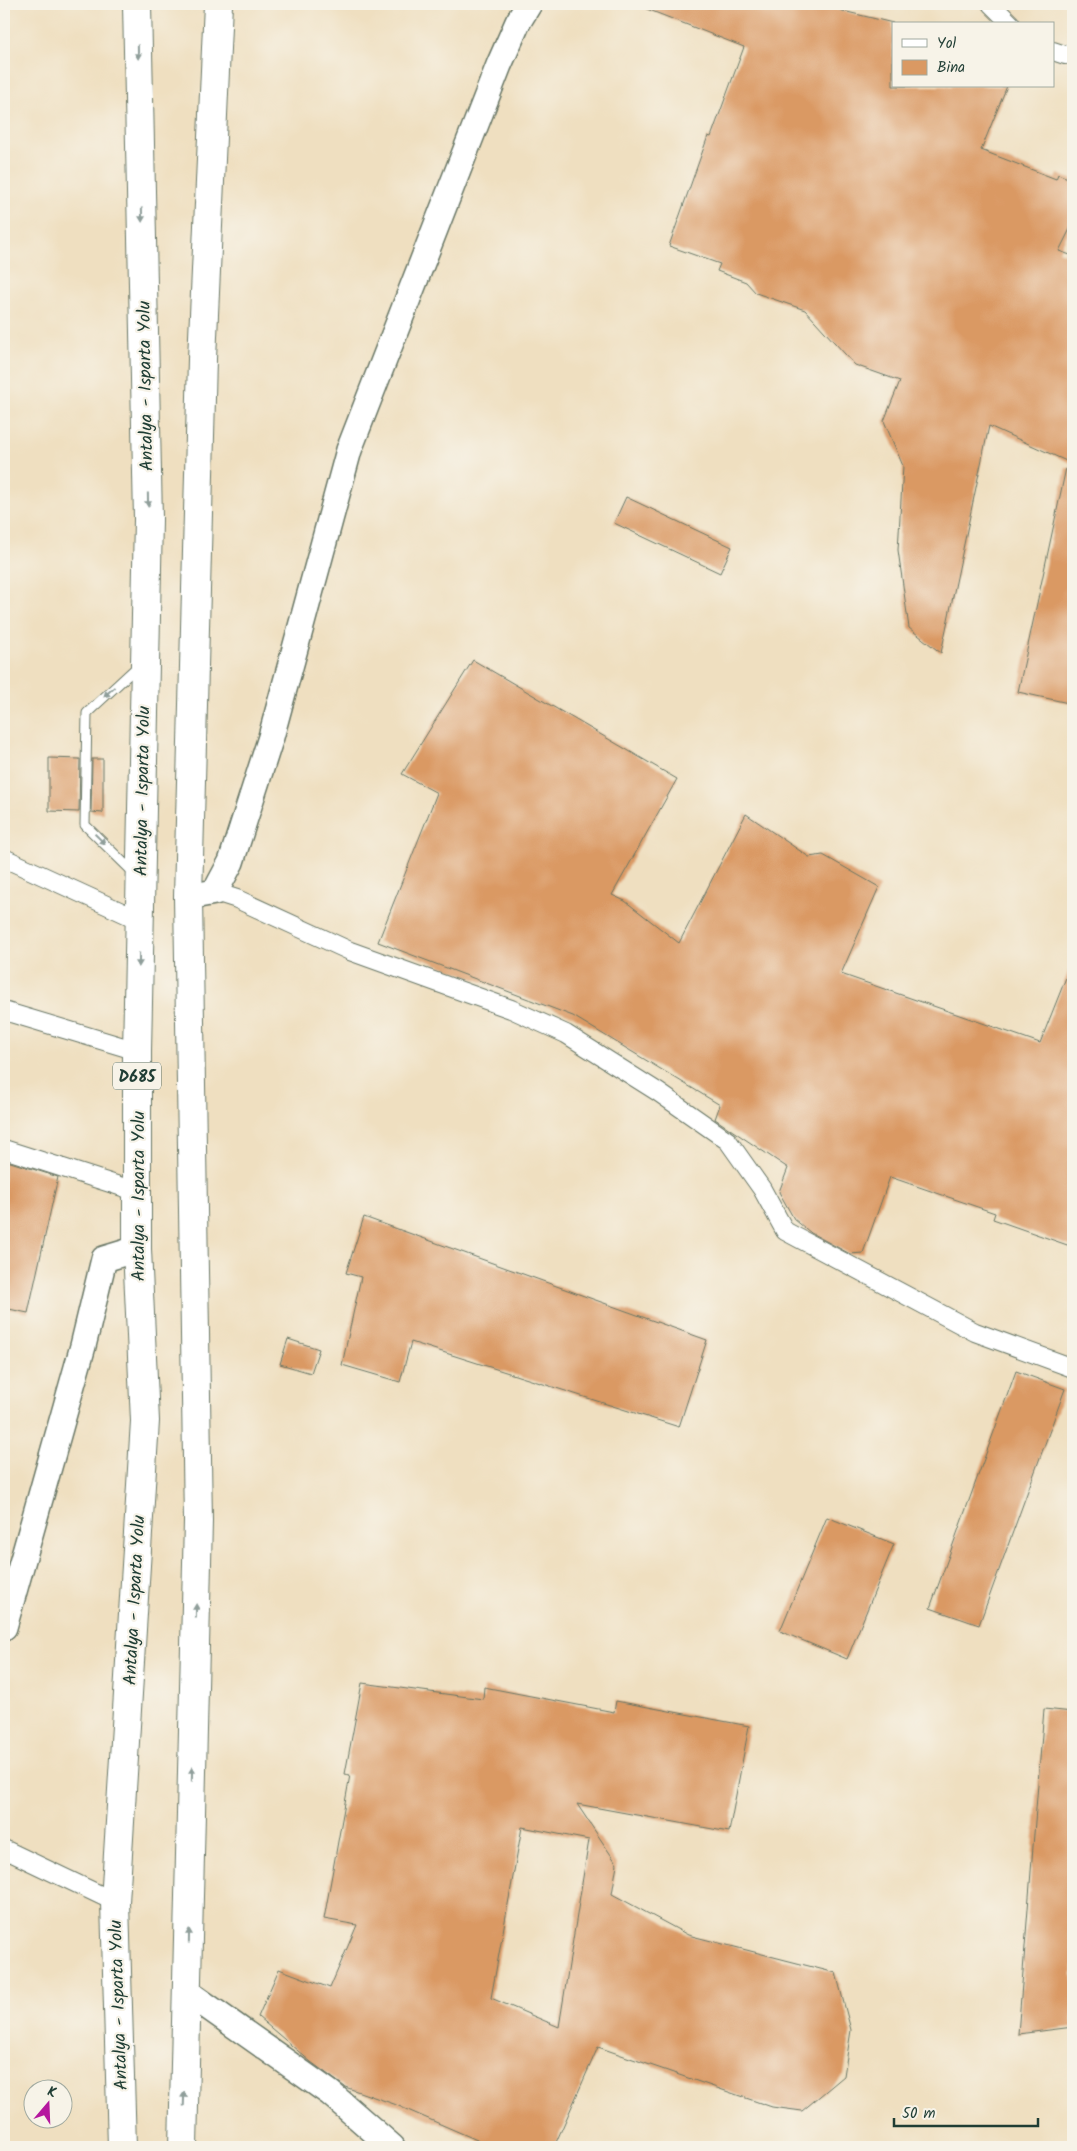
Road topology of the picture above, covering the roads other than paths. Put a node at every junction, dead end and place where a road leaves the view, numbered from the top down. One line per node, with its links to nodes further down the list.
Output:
1 (137, 4): 8 (highway, Antalya - Isparta Yolu / D685, one-way to 8)
2 (218, 4): 12 (highway)
3 (529, 4): 11 (street)
4 (991, 4): 5 (street)
5 (1009, 22)
6 (1054, 51): 7 (street)
7 (1073, 52)
8 (145, 659): 10 (highway, Antalya - Isparta Yolu / D685); 10 (lane, one-way to 10)
9 (4, 858): 13 (street)
10 (140, 878): 13 (highway, Antalya - Isparta Yolu / D685)
11 (215, 892): 12 (street); 19 (street)
12 (188, 897): 23 (highway, one-way to 12)
13 (139, 920): 15 (highway, Antalya - Isparta Yolu / D685, one-way to 15)
14 (4, 1011): 15 (street)
15 (137, 1051): 17 (highway, Antalya - Isparta Yolu / D685)
16 (4, 1149): 17 (street)
17 (138, 1192): 18 (highway, Antalya - Isparta Yolu / D685)
18 (137, 1249): 20 (street); 22 (highway, Antalya - Isparta Yolu / D685)
19 (1073, 1368)
20 (4, 1627)
21 (4, 1849): 22 (street)
22 (115, 1902): 24 (highway, Antalya - Isparta Yolu / D685)
23 (187, 1992): 25 (highway, one-way to 23); 26 (street)
24 (122, 2147)
25 (183, 2147)
26 (392, 2147)

